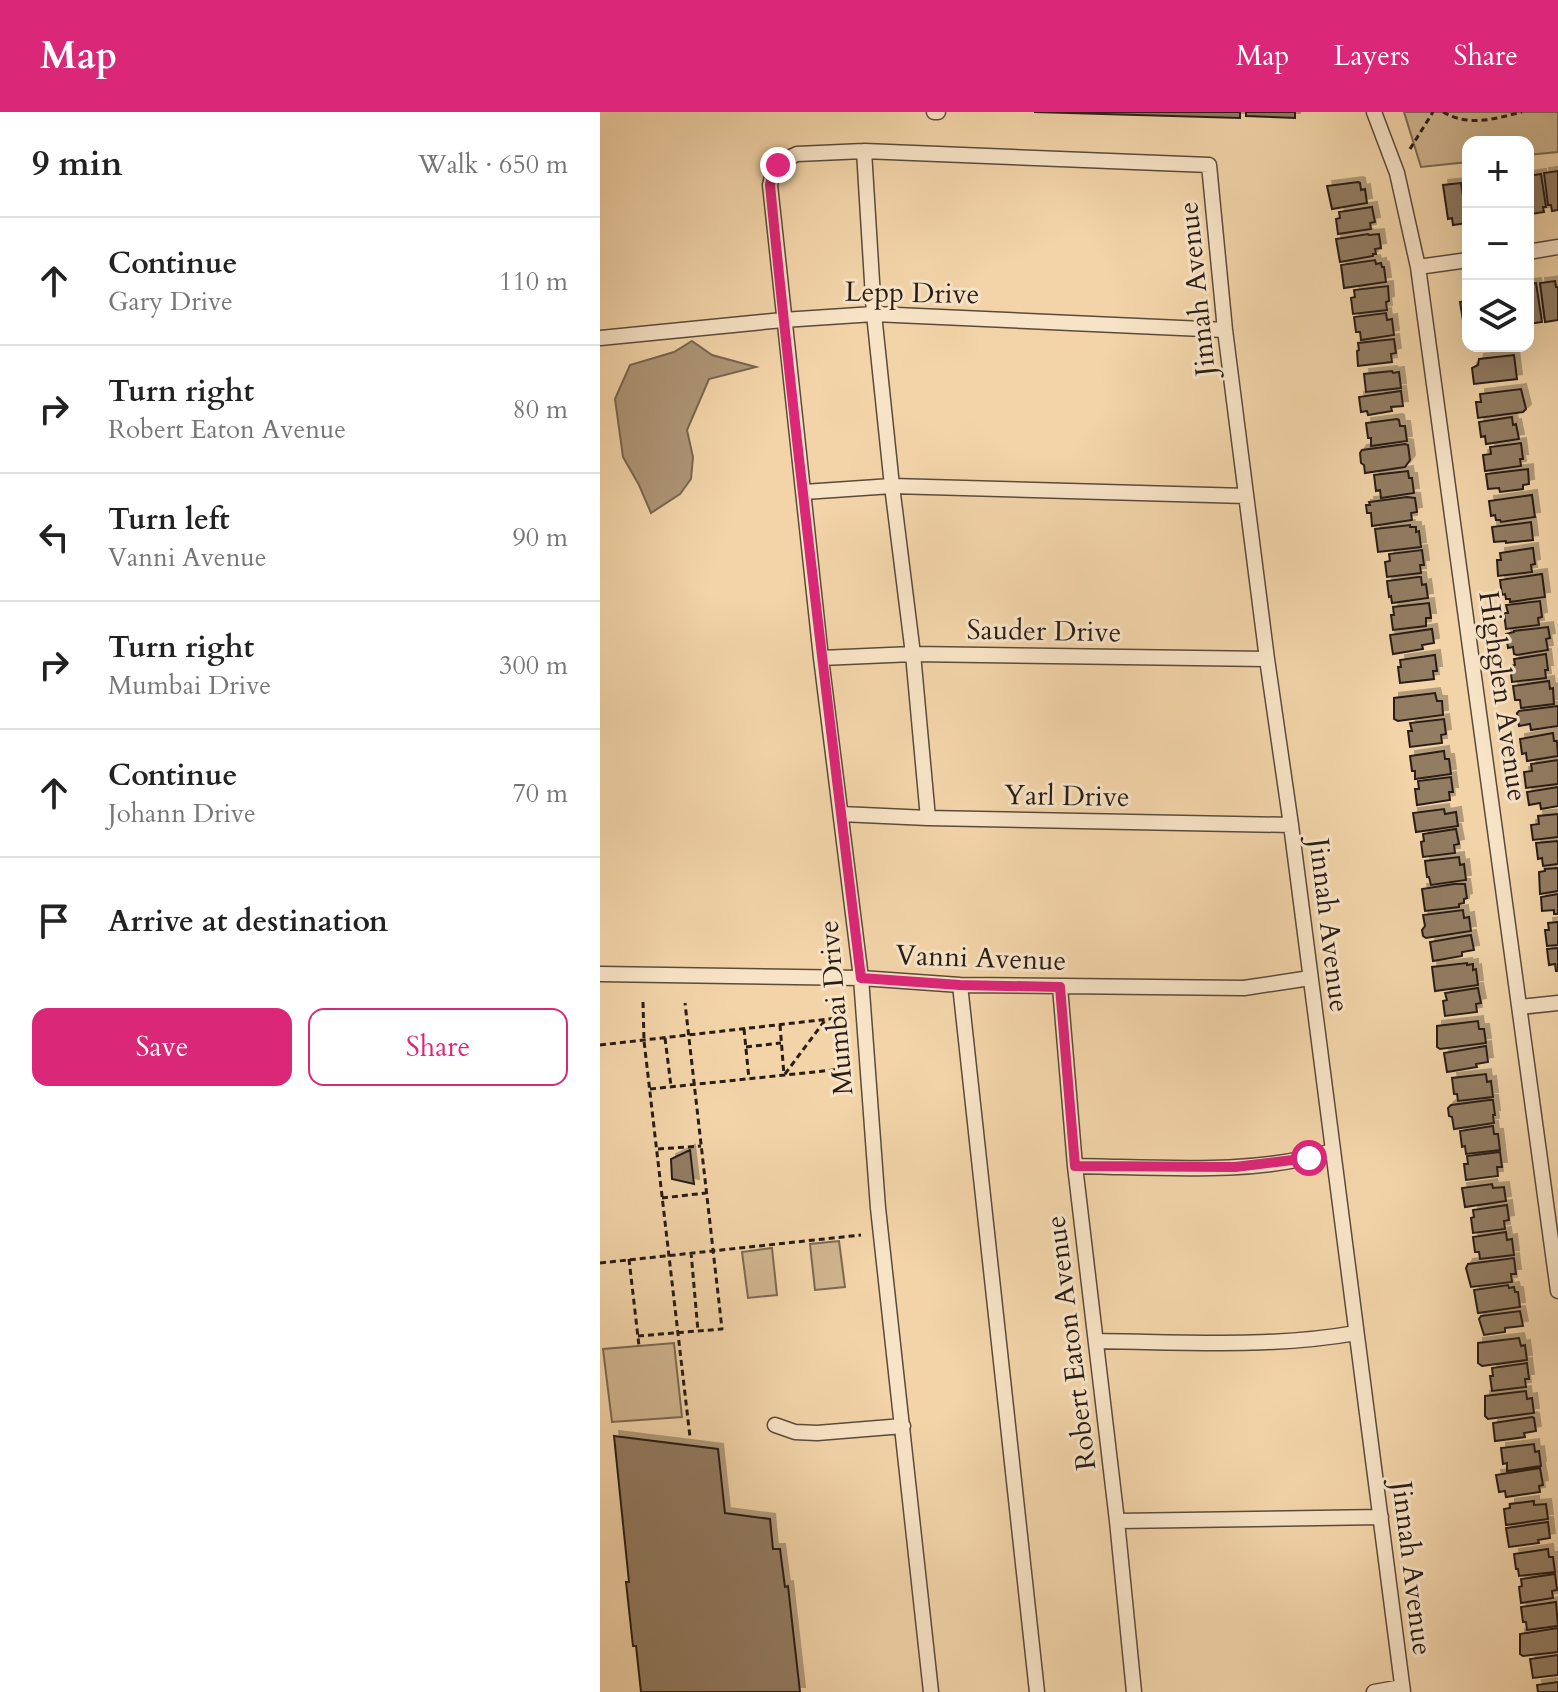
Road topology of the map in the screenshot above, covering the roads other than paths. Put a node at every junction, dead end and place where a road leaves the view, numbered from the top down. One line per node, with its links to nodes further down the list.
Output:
1 (1374, 112): 6 (street, Highglen Avenue)
2 (864, 151): 7 (street); 8 (street, Mumbai Drive); 9 (street, Jinnah Avenue)
3 (1558, 247): 4 (street)
4 (1534, 251)
5 (1462, 261): 6 (street)
6 (1418, 267): 26 (street, Highglen Avenue)
7 (874, 314): 8 (street, Lepp Drive); 9 (street, Lepp Drive); 11 (street)
8 (783, 320): 10 (street, Lepp Drive); 12 (street, Mumbai Drive)
9 (1225, 330): 13 (street, Jinnah Avenue)
10 (600, 338)
11 (892, 486): 12 (street); 13 (street); 14 (street)
12 (804, 492): 15 (street, Mumbai Drive)
13 (1246, 496): 16 (street, Jinnah Avenue)
14 (913, 654): 15 (street, Sauder Drive); 16 (street, Sauder Drive); 18 (street)
15 (821, 658): 17 (street, Mumbai Drive)
16 (1267, 659): 19 (street, Jinnah Avenue)
17 (841, 814): 18 (street, Yarl Drive); 21 (street, Mumbai Drive)
18 (928, 818): 19 (street, Yarl Drive)
19 (1291, 825): 22 (street, Jinnah Avenue)
20 (600, 974): 21 (street, Vanni Avenue)
21 (861, 978): 23 (street, Vanni Avenue); 33 (street, Mumbai Drive)
22 (1310, 978): 24 (street, Vanni Avenue); 27 (street, Jinnah Avenue)
23 (960, 985): 24 (street, Vanni Avenue); 38 (street)
24 (1060, 987): 28 (street, Robert Eaton Avenue)
25 (1558, 1003): 26 (street)
26 (1520, 1007): 29 (street, Highglen Avenue)
27 (1332, 1151): 28 (street); 30 (street, Jinnah Avenue)
28 (1075, 1166): 31 (street, Robert Eaton Avenue)
29 (1558, 1291)
30 (1356, 1333): 31 (street); 34 (street, Jinnah Avenue)
31 (1096, 1341): 35 (street, Robert Eaton Avenue)
32 (775, 1425): 33 (street)
33 (903, 1426): 37 (street, Mumbai Drive)
34 (1381, 1517): 35 (street); 36 (street, Jinnah Avenue)
35 (1117, 1521): 39 (street, Robert Eaton Avenue)
36 (1403, 1689): 40 (street)
37 (931, 1692)
38 (1037, 1692)
39 (1134, 1692)
40 (1374, 1692)

